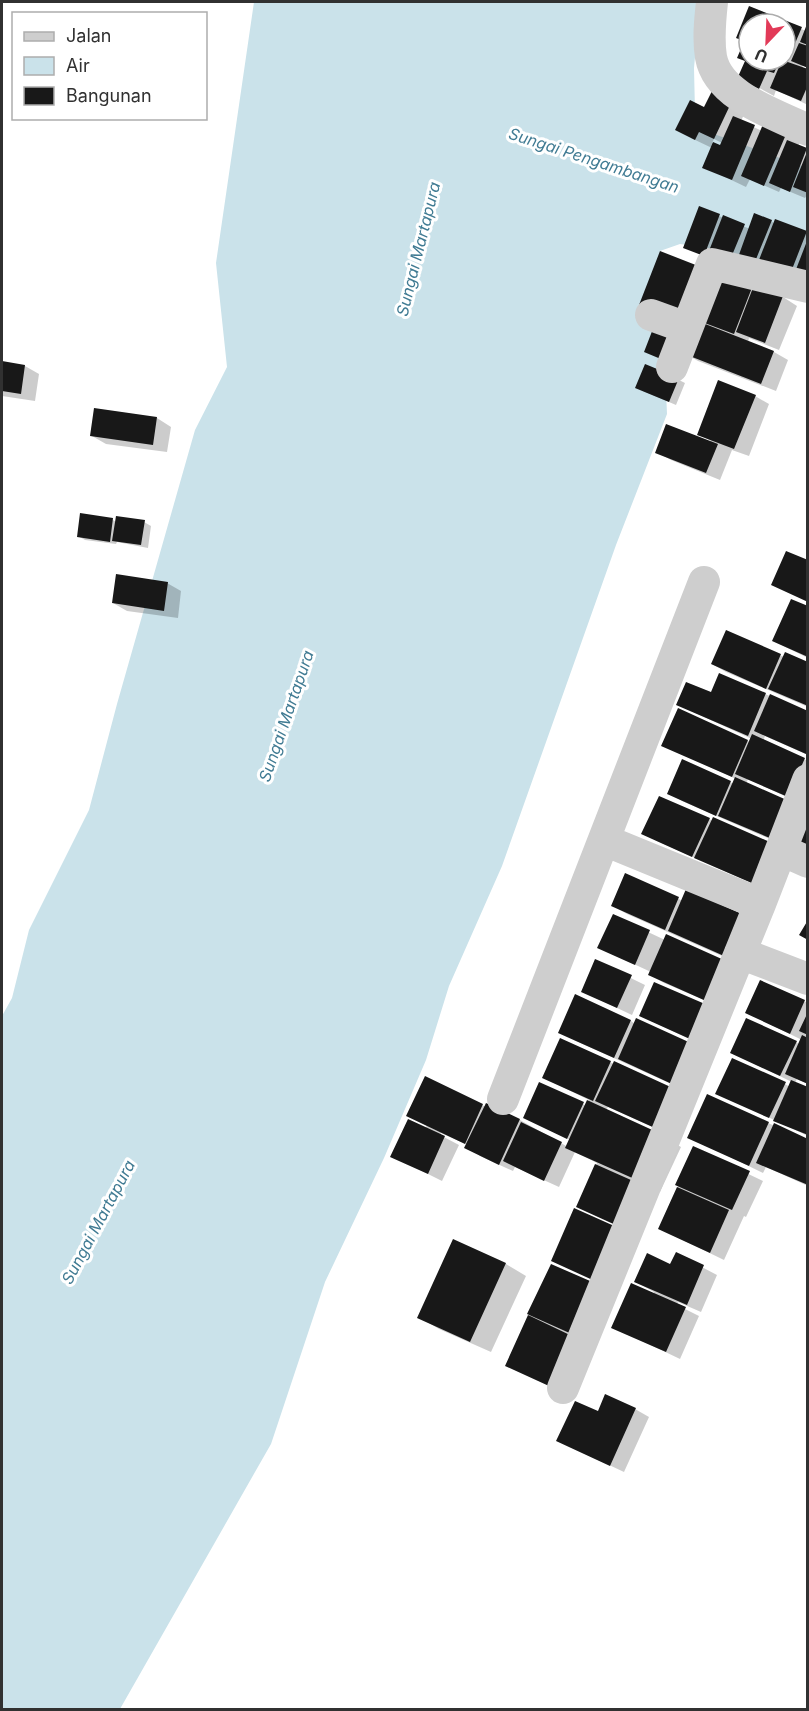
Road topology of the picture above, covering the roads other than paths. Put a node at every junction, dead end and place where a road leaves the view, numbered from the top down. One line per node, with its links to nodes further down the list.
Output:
1 (712, 2): 2 (street)
2 (807, 130)
3 (807, 287): 5 (street)
4 (651, 315): 5 (street)
5 (687, 328): 6 (street)
6 (672, 367)
7 (704, 582): 9 (street)
8 (807, 780): 10 (street)
9 (604, 840): 11 (street); 14 (street)
10 (794, 856): 11 (street)
11 (760, 904): 12 (street)
12 (740, 953): 13 (street); 15 (street)
13 (807, 980)
14 (503, 1099)
15 (562, 1388)

